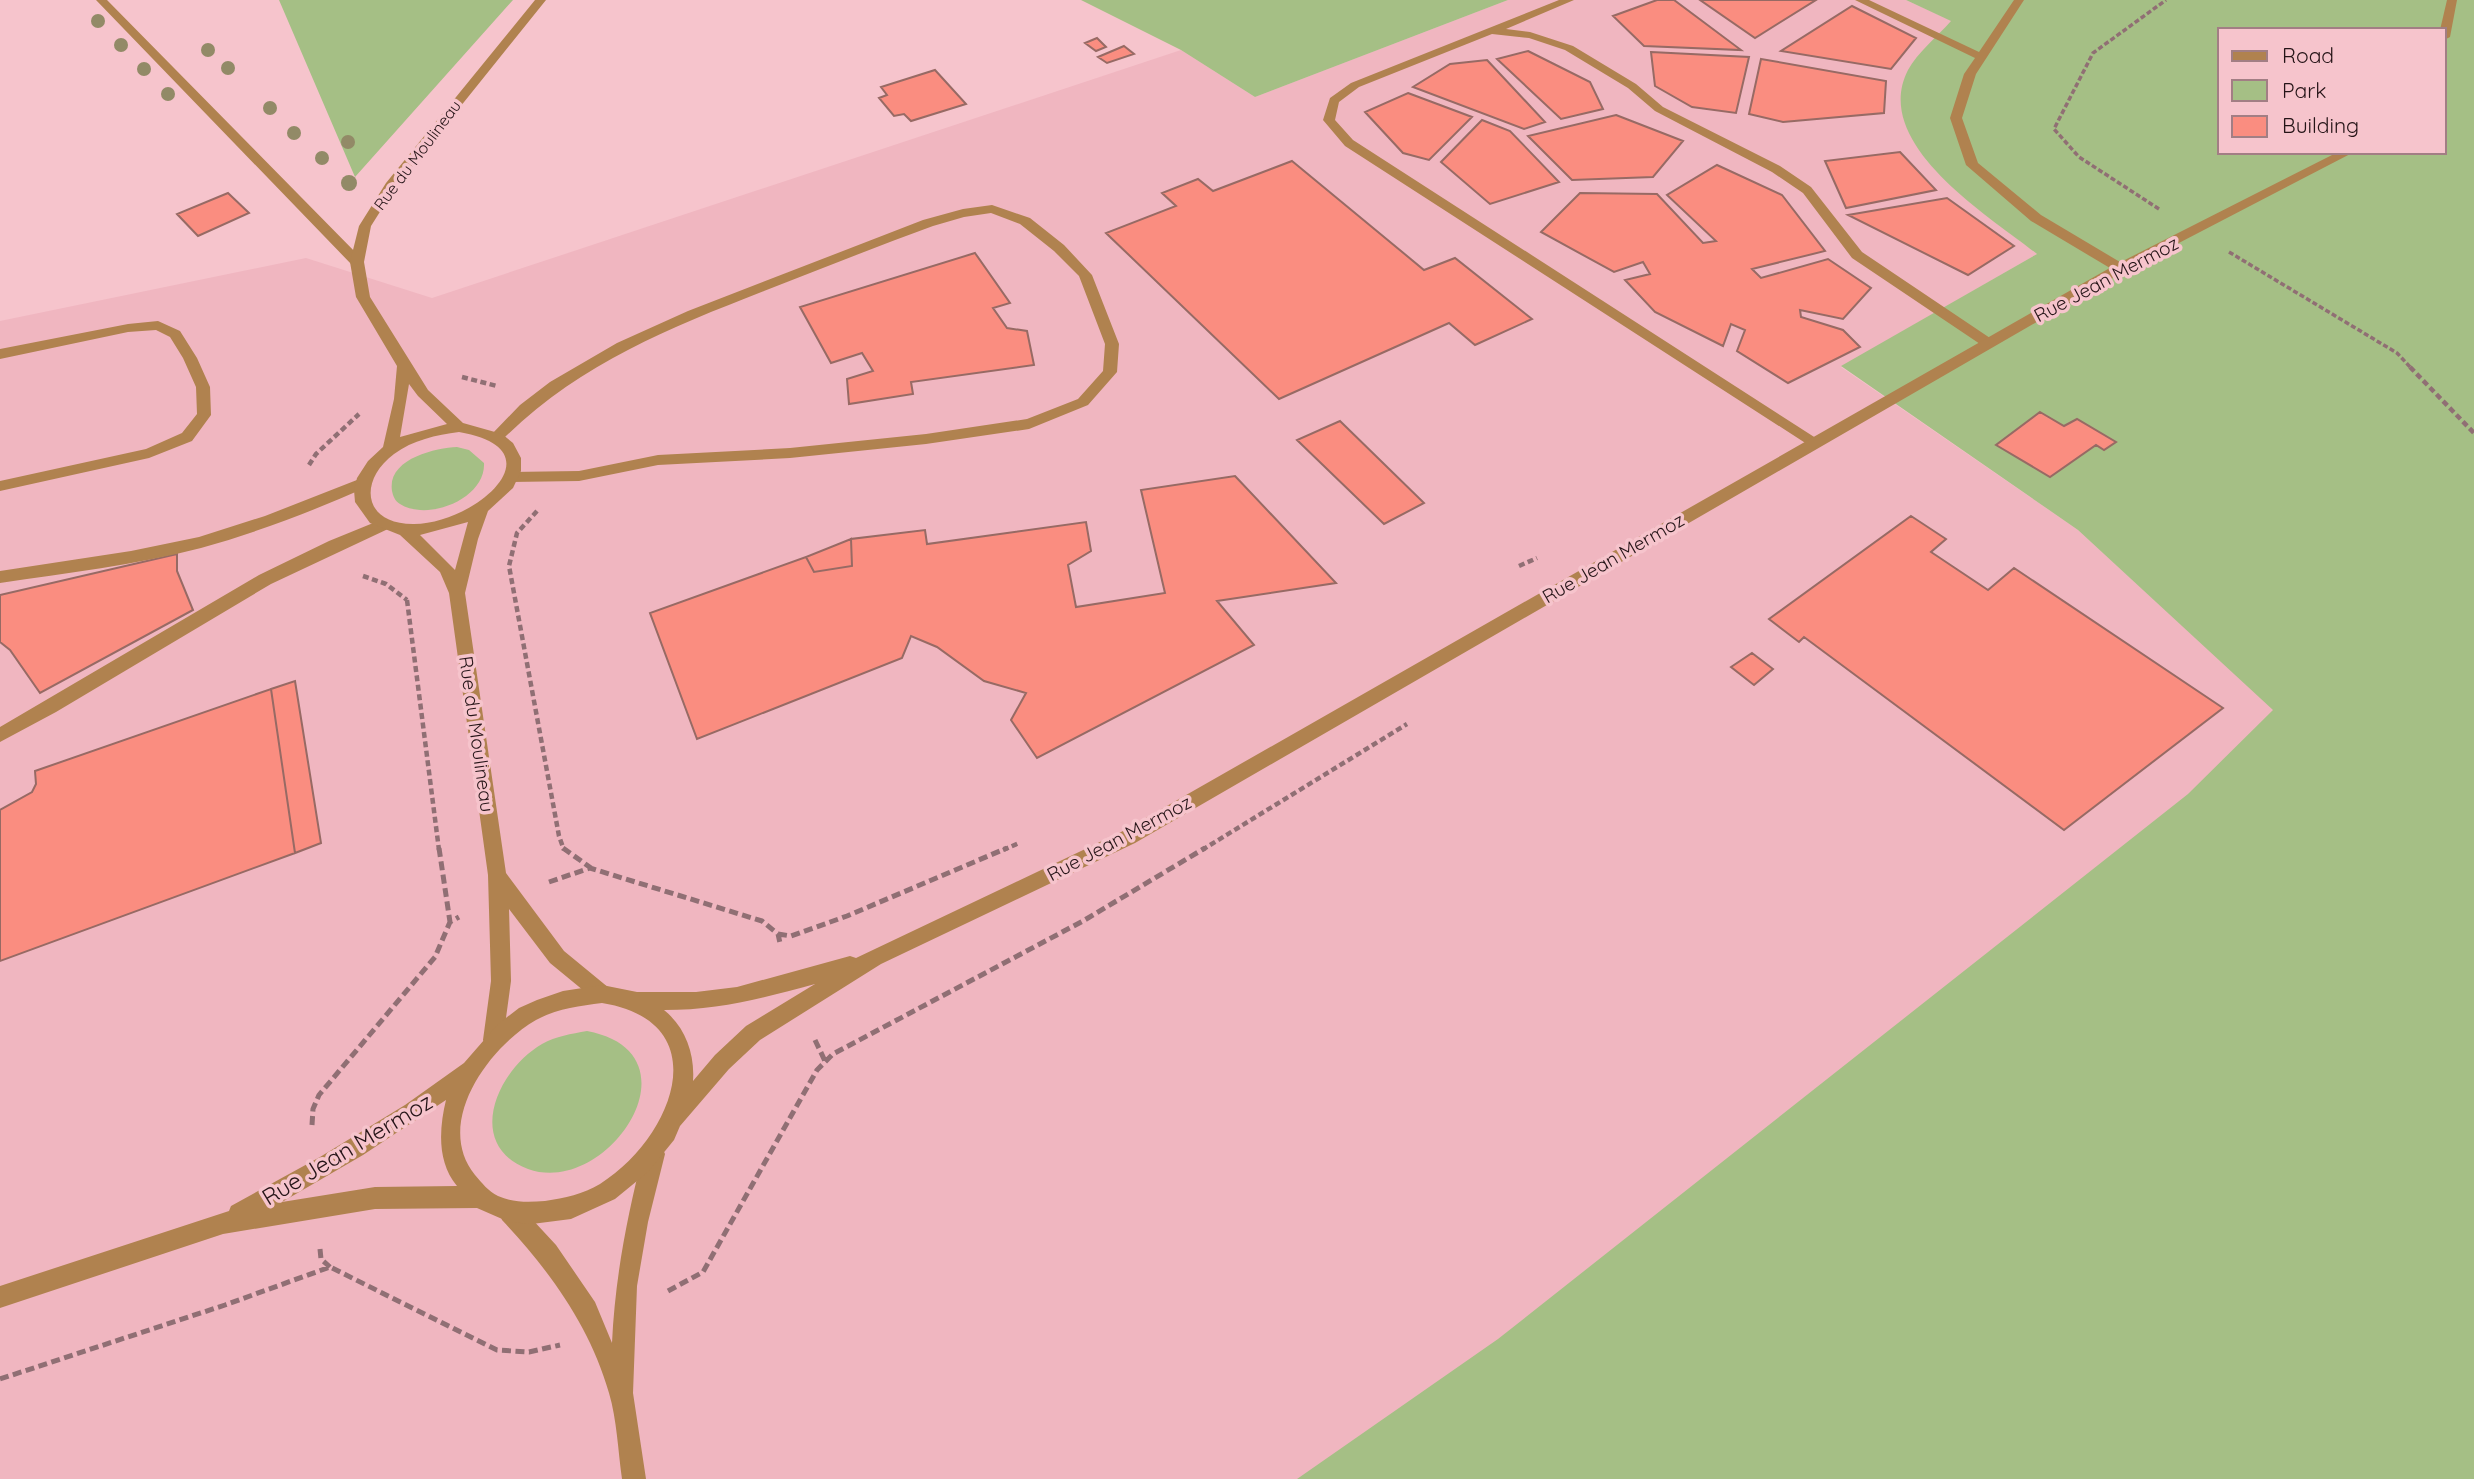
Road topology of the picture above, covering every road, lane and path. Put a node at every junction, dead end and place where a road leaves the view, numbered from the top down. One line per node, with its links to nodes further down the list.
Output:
1 (100, 0): 13 (street)
2 (541, 0): 13 (street, Rue du Moulineau)
3 (1569, 0): 9 (street)
4 (1860, 0): 10 (street)
5 (2019, 0): 10 (street)
6 (2166, 0): 12 (path)
7 (2452, 0): 8 (street)
8 (2446, 28)
9 (1491, 31): 15 (street); 21 (street)
10 (1981, 57): 14 (street)
11 (2344, 154): 12 (street, Rue Jean Mermoz)
12 (2196, 232): 14 (street, Rue Jean Mermoz); 19 (path)
13 (357, 262): 17 (street, Rue du Moulineau)
14 (2120, 268): 15 (street, Rue Jean Mermoz)
15 (1988, 343): 21 (street, Rue Jean Mermoz)
16 (0, 354): 25 (street)
17 (404, 366): 18 (street, Rue du Moulineau); 22 (street)
18 (459, 427): 20 (street); 22 (street)
19 (2474, 433)
20 (498, 435): 23 (street); 23 (street)
21 (1815, 442): 42 (street, Rue Jean Mermoz)
22 (390, 449): 24 (street)
23 (511, 477): 26 (street)
24 (362, 483): 27 (street); 32 (street)
25 (0, 486)
26 (481, 509): 28 (street); 33 (street, Rue du Moulineau)
27 (383, 525): 28 (street); 36 (street)
28 (405, 530): 33 (street, Rue du Moulineau)
29 (1544, 556): 31 (path)
30 (509, 566): 38 (path)
31 (1510, 572)
32 (0, 577)
33 (457, 593): 39 (street, Rue du Moulineau)
34 (407, 600): 40 (path)
35 (1414, 720): 53 (path)
36 (0, 735)
37 (1031, 837): 41 (path)
38 (591, 868)
39 (498, 875): 43 (street, Rue du Moulineau); 45 (street, Rue du Moulineau)
40 (450, 922)
41 (778, 934)
42 (874, 958): 44 (street, Rue Jean Mermoz); 47 (street, Rue Jean Mermoz)
43 (602, 994): 44 (street); 45 (street)
44 (636, 1001): 47 (street)
45 (493, 1040): 46 (street)
46 (468, 1071): 49 (street); 51 (street, Rue Jean Mermoz)
47 (676, 1117): 48 (street)
48 (654, 1154): 50 (street); 53 (street)
49 (479, 1197): 50 (street); 51 (street, Rue Jean Mermoz)
50 (510, 1212): 54 (street)
51 (223, 1223): 52 (street, Rue Jean Mermoz)
52 (0, 1297)
53 (625, 1312): 56 (street)
54 (595, 1328): 55 (path); 56 (street)
55 (0, 1379)
56 (621, 1393): 57 (street)
57 (634, 1479)

